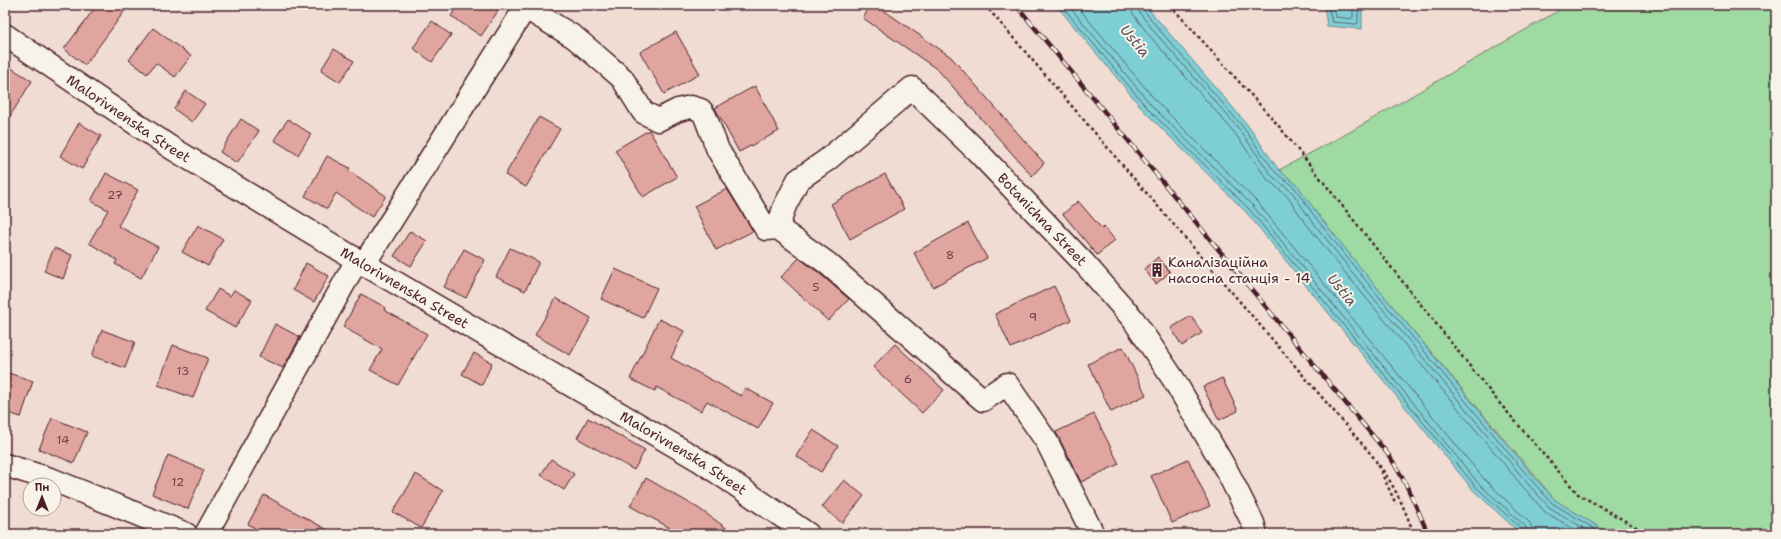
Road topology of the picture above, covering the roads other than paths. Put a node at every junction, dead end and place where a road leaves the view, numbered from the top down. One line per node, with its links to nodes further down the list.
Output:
1 (523, 6): 3 (street); 4 (street)
2 (5, 35): 4 (street, Malorivnenska Street)
3 (778, 228): 9 (street); 10 (street, Botanichna Street)
4 (360, 262): 7 (street); 8 (street, Malorivnenska Street)
5 (5, 465): 6 (street)
6 (186, 534)
7 (206, 534)
8 (808, 534)
9 (1093, 534)
10 (1256, 534)

